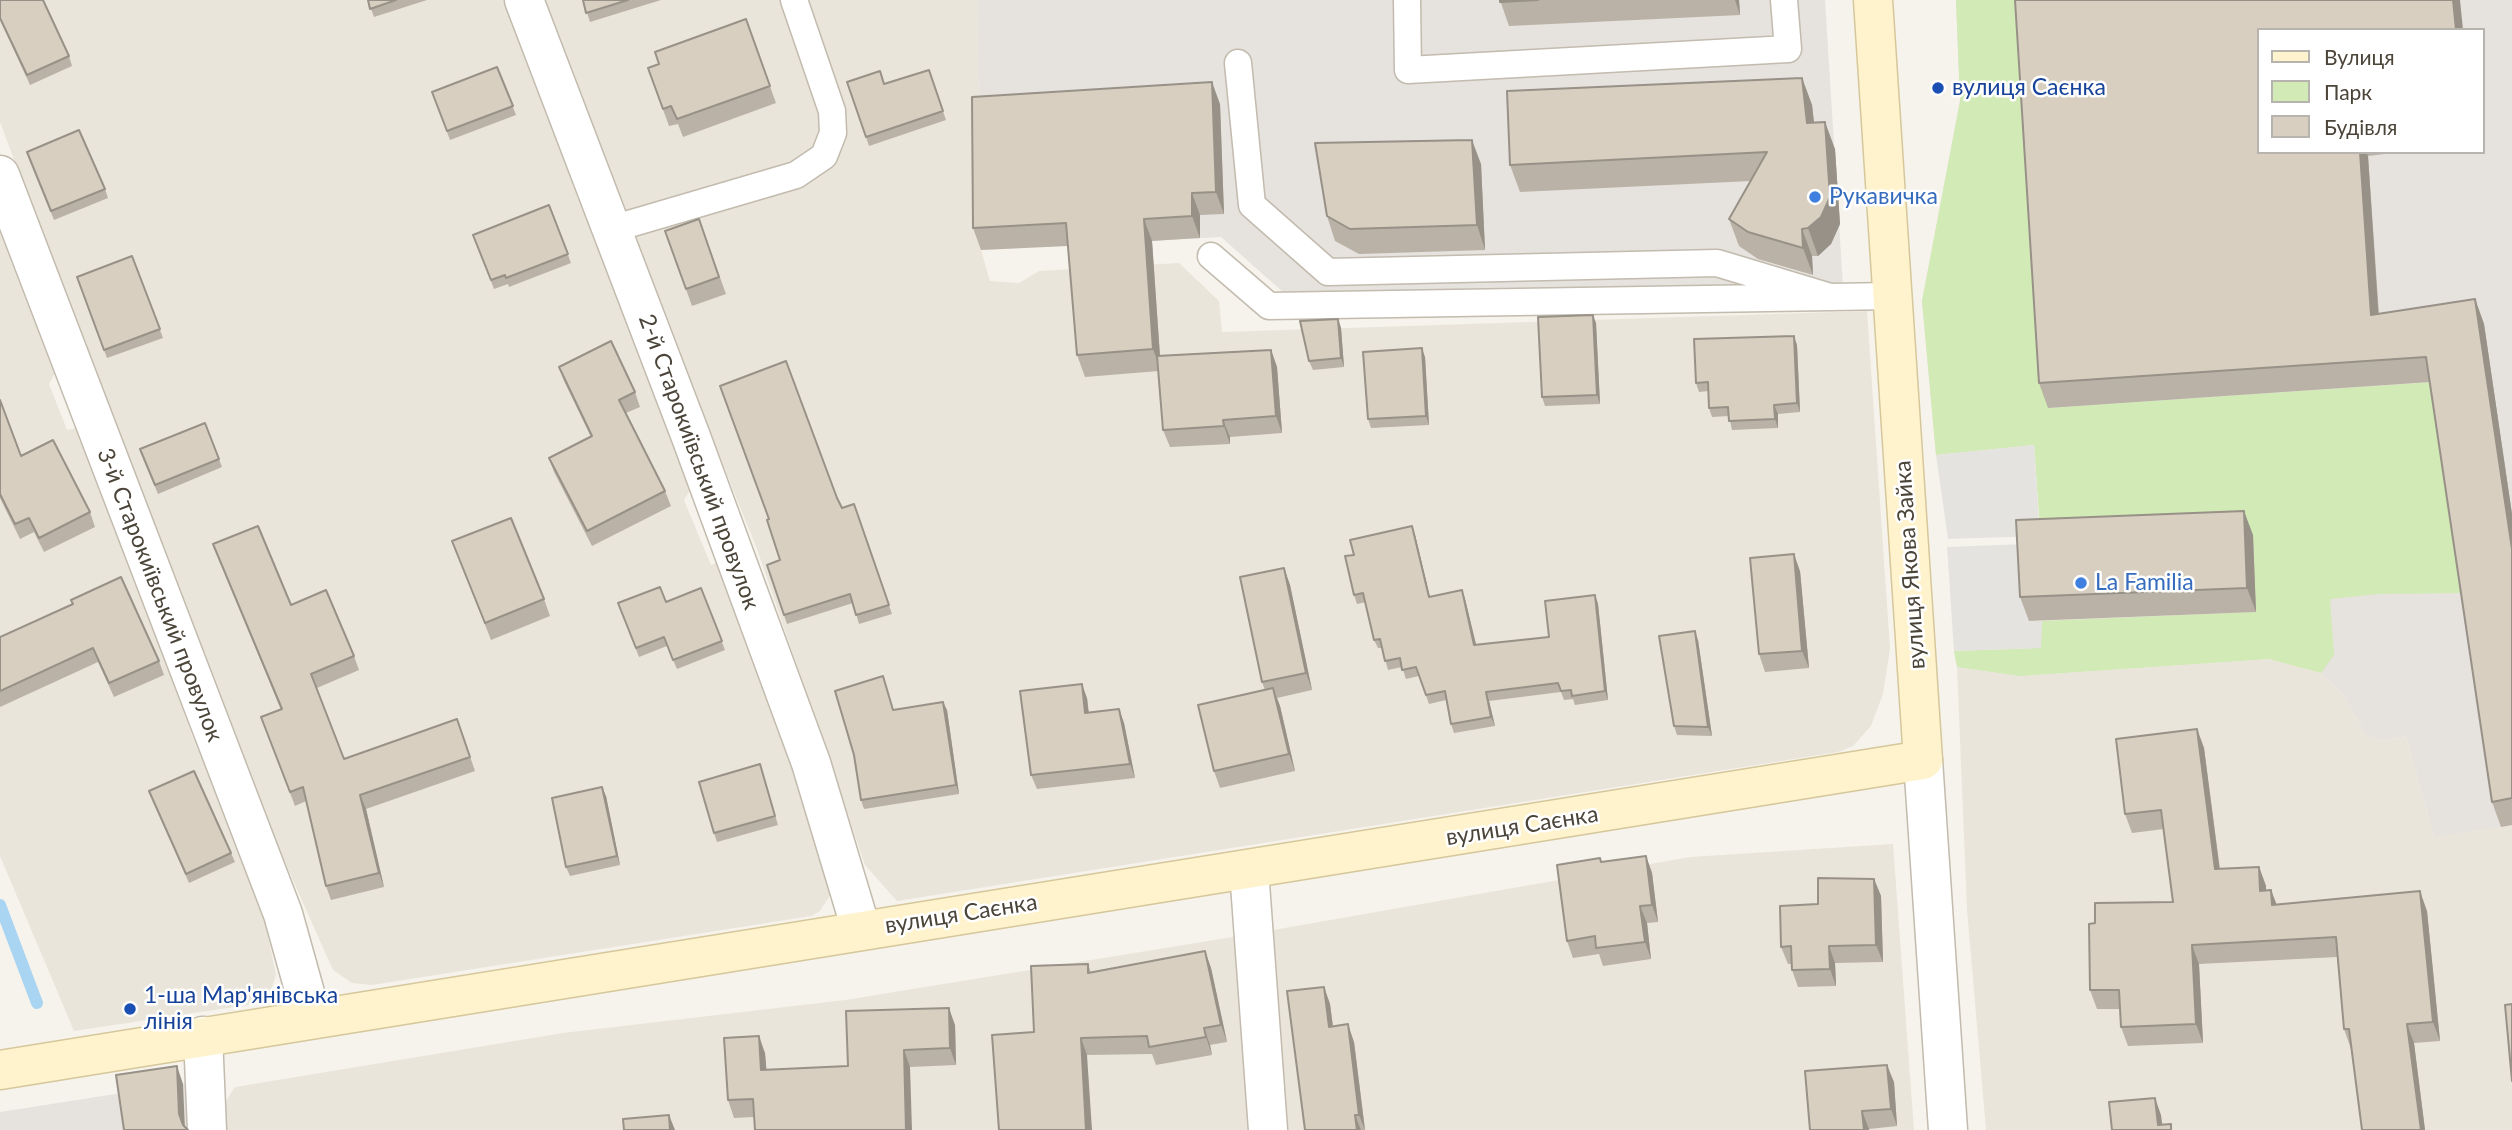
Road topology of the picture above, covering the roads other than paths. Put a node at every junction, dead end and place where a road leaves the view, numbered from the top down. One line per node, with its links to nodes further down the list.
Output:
1 (524, 0): 8 (street, 2-й Старокиївський провулок)
2 (794, 0): 8 (lane)
3 (1408, 0): 4 (lane)
4 (1784, 0)
5 (1873, 0): 10 (street, вулиця Якова Зайка)
6 (1238, 63): 11 (lane)
7 (0, 175): 15 (street, 3-й Старокиївський провулок)
8 (612, 229): 14 (street, 2-й Старокиївський провулок)
9 (1211, 256): 11 (lane)
10 (1892, 296): 11 (lane); 12 (street, вулиця Якова Зайка)
11 (1830, 298)
12 (1923, 760): 13 (street, вулиця Саєнка); 20 (street, вулиця Якова Зайка)
13 (1249, 870): 14 (street, вулиця Саєнка); 19 (street)
14 (862, 929): 15 (street, вулиця Саєнка)
15 (312, 1018): 16 (street, вулиця Саєнка)
16 (203, 1036): 17 (street, вулиця Саєнка); 18 (street)
17 (0, 1070)
18 (207, 1130)
19 (1268, 1130)
20 (1948, 1130)

